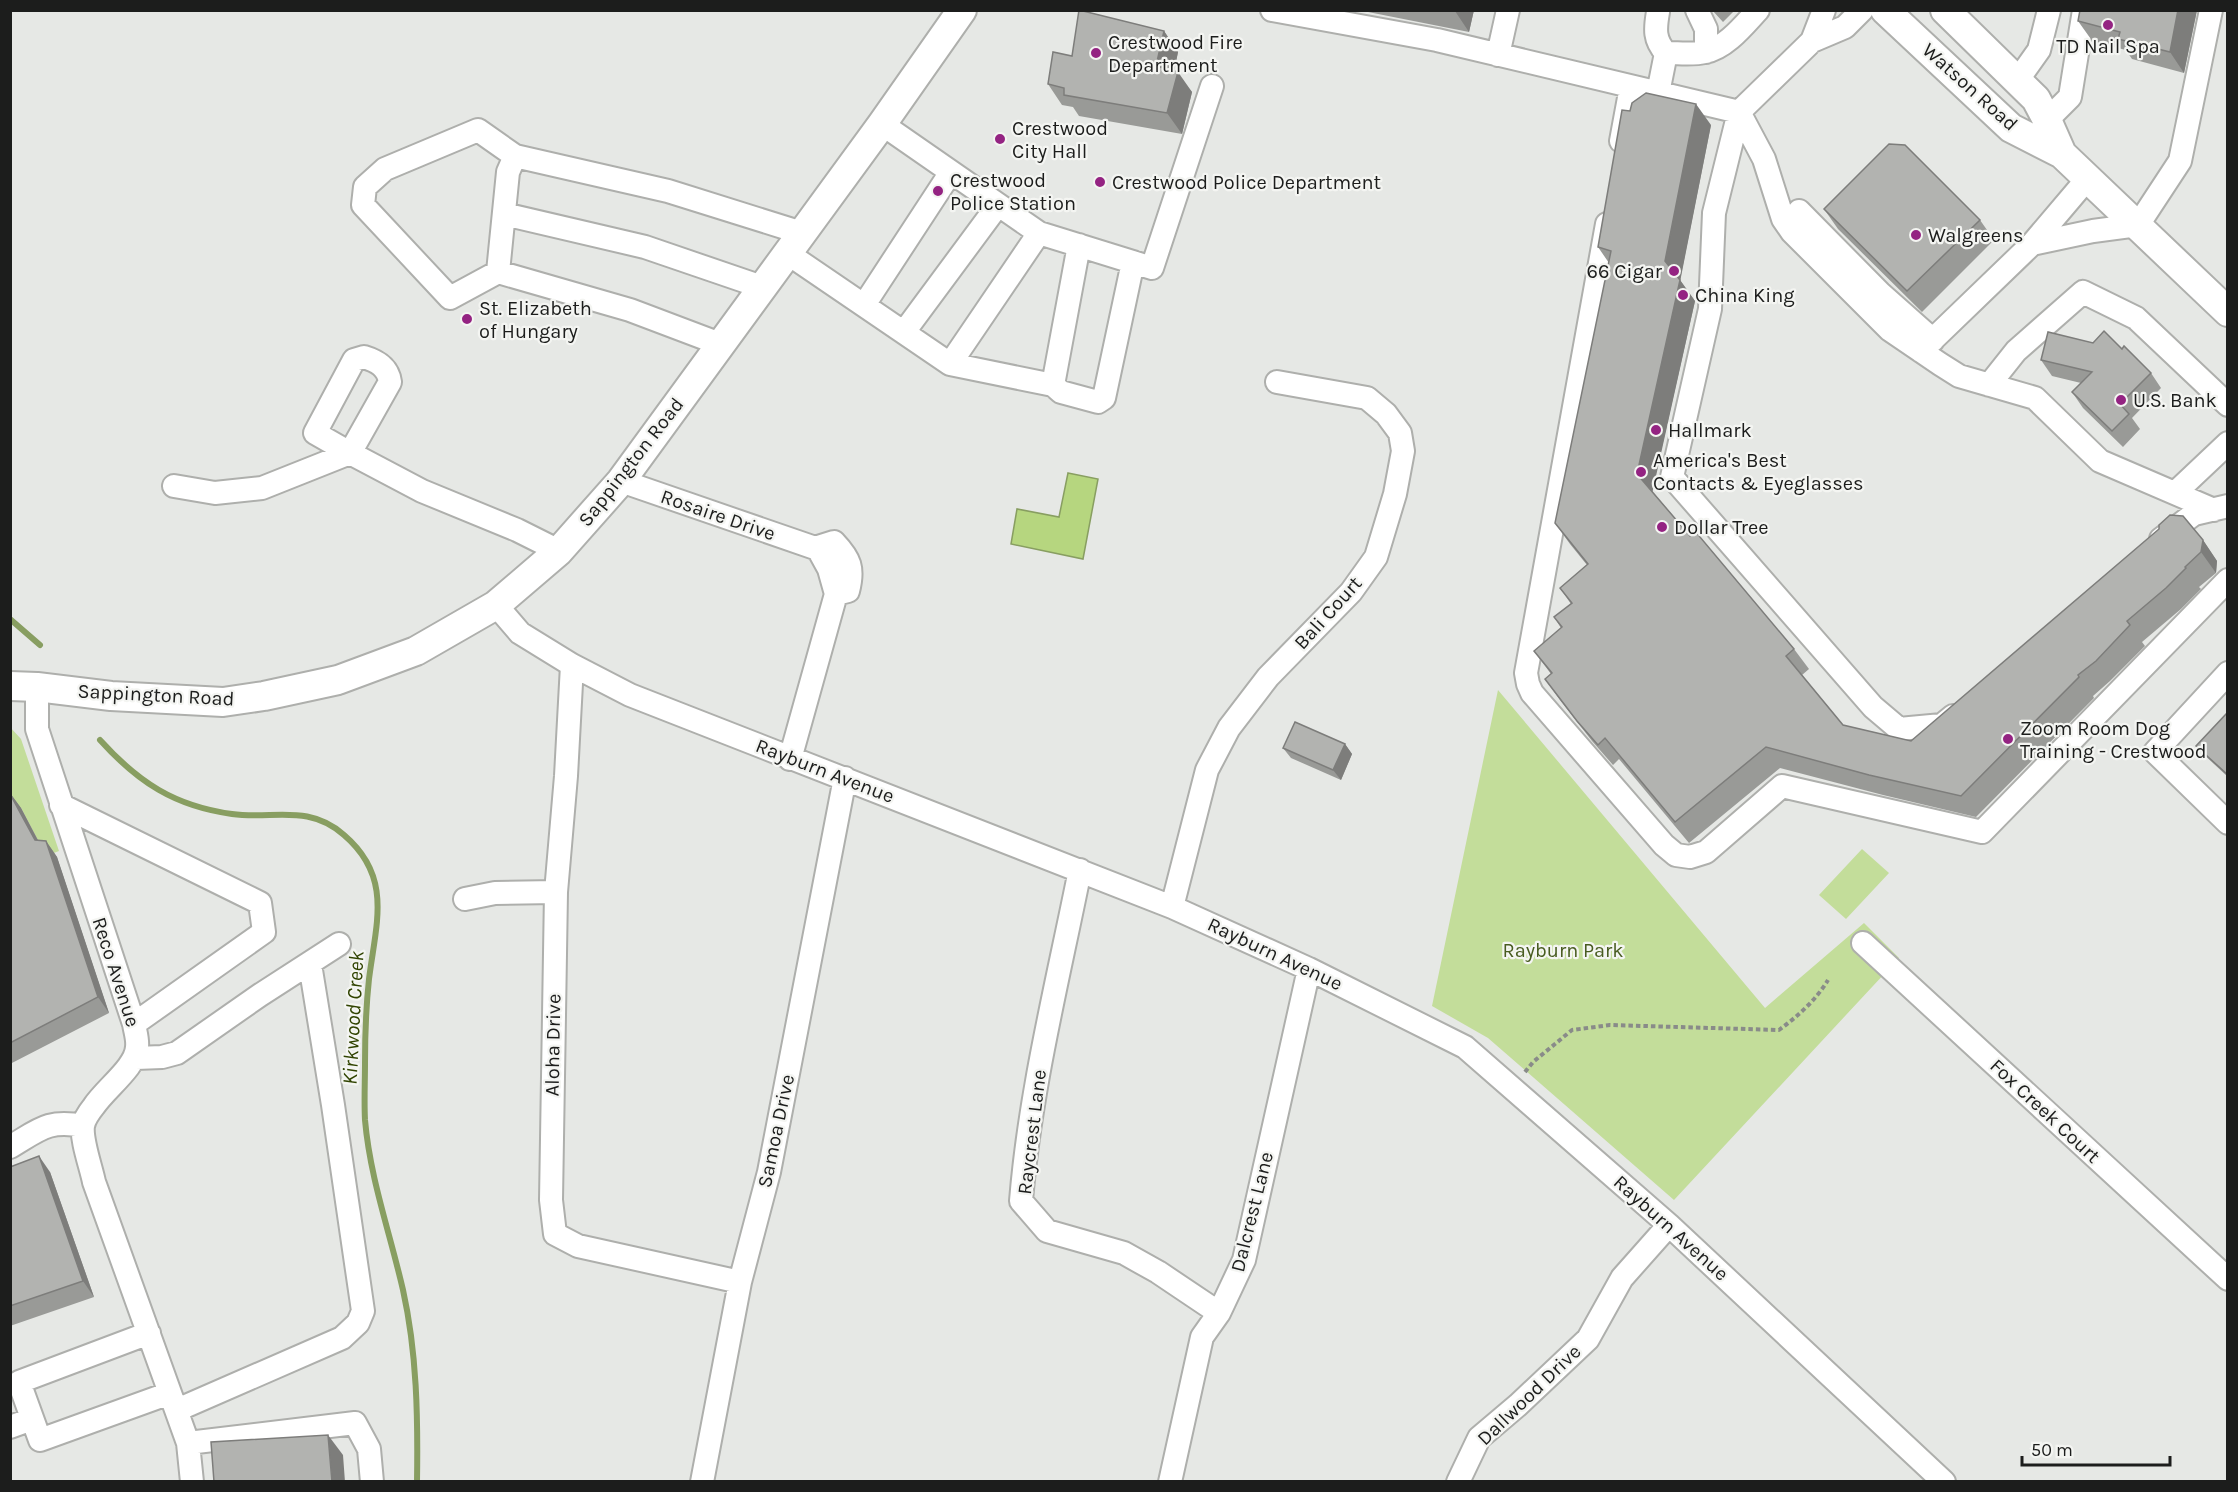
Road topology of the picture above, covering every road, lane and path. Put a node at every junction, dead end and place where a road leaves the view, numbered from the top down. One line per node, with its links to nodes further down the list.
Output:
1 (962, 10): 24 (main road, Sappington Road)
2 (1272, 10): 17 (street)
3 (1508, 10): 17 (street)
4 (1697, 10): 15 (street)
5 (1758, 10): 15 (street)
6 (1824, 10): 14 (street)
7 (1862, 10): 14 (street)
8 (1885, 10): 25 (main road, Watson Road)
9 (1945, 10): 18 (main road, Watson Road)
10 (2084, 10): 23 (street)
11 (2211, 10): 34 (street)
12 (1658, 12): 16 (street)
13 (2046, 13): 18 (street)
14 (1812, 41): 22 (street)
15 (1706, 52): 16 (street)
16 (1666, 53): 21 (street)
17 (1498, 55): 20 (street)
18 (2017, 81): 23 (main road, Watson Road)
19 (1212, 86): 39 (street)
20 (1631, 87): 21 (street); 27 (street)
21 (1658, 93): 22 (street)
22 (1739, 112): 46 (street); 64 (street)
23 (2047, 120): 25 (main road, Watson Road)
24 (882, 124): 28 (street); 36 (main road, Sappington Road)
25 (2062, 154): 29 (main road, Watson Road)
26 (515, 156): 33 (street); 36 (street); 40 (street)
27 (1619, 157)
28 (951, 172): 31 (street); 42 (street)
29 (2088, 178): 34 (main road, Watson Road); 37 (street)
30 (1610, 204): 59 (street)
31 (998, 205): 35 (street); 44 (street)
32 (1799, 212): 46 (street)
33 (504, 214): 40 (street); 41 (street)
34 (2138, 225): 37 (street); 43 (main road, Watson Road)
35 (1039, 233): 38 (street); 47 (street)
36 (795, 243): 41 (main road, Sappington Road); 42 (street)
37 (2032, 244): 46 (street)
38 (1079, 245): 39 (street); 50 (street)
39 (1142, 265): 50 (street)
40 (498, 272): 45 (street)
41 (762, 287): 45 (main road, Sappington Road)
42 (864, 305): 44 (street)
43 (2228, 312)
44 (904, 332): 47 (street)
45 (720, 344): 53 (main road, Sappington Road)
46 (1927, 346): 49 (street)
47 (950, 364): 50 (street)
48 (1277, 382): 72 (street, Bali Court)
49 (1989, 385): 51 (street); 55 (street)
50 (1053, 386)
51 (2228, 405)
52 (2228, 443): 55 (street)
53 (621, 481): 57 (main road, Sappington Road); 65 (street, Rosaire Drive)
54 (174, 486): 57 (street)
55 (2175, 493): 56 (street)
56 (2221, 508): 58 (street)
57 (559, 551): 60 (main road, Sappington Road)
58 (2143, 554)
59 (2228, 580)
60 (496, 605): 61 (street, Rayburn Avenue); 63 (main road, Sappington Road)
61 (572, 665): 65 (street, Rayburn Avenue); 70 (street, Aloha Drive)
62 (2228, 673): 68 (street)
63 (24, 686): 67 (street, Reco Avenue)
64 (1970, 702)
65 (790, 759): 66 (street, Rayburn Avenue)
66 (845, 778): 69 (street, Rayburn Avenue); 85 (street, Samoa Drive)
67 (61, 804): 78 (street, Reco Avenue); 78 (street)
68 (2228, 823)
69 (1080, 870): 72 (street, Rayburn Avenue); 86 (street, Raycrest Lane)
70 (556, 892): 71 (street); 85 (street, Aloha Drive)
71 (465, 899)
72 (1172, 907): 76 (street, Rayburn Avenue)
73 (1863, 943): 84 (street, Fox Creek Court)
74 (339, 944): 75 (street)
75 (310, 964): 79 (street); 88 (street)
76 (1309, 969): 80 (street, Rayburn Avenue); 86 (street, Dalcrest Lane)
77 (1828, 980): 80 (path)
78 (134, 1024): 79 (street, Reco Avenue)
79 (136, 1058): 81 (street)
80 (1512, 1088): 83 (street, Rayburn Avenue)
81 (83, 1126): 82 (street); 87 (street)
82 (10, 1147)
83 (1669, 1225): 96 (street, Dallwood Drive); 97 (street, Rayburn Avenue)
84 (2228, 1280)
85 (740, 1282): 94 (street, Samoa Drive)
86 (1219, 1313): 95 (street, Dalcrest Lane)
87 (149, 1334): 88 (street); 89 (street)
88 (174, 1401): 89 (street); 91 (street)
89 (32, 1419): 90 (street)
90 (10, 1426)
91 (189, 1443): 92 (street); 93 (street)
92 (192, 1482)
93 (372, 1482)
94 (702, 1482)
95 (1170, 1482)
96 (1458, 1482)
97 (1944, 1482)

